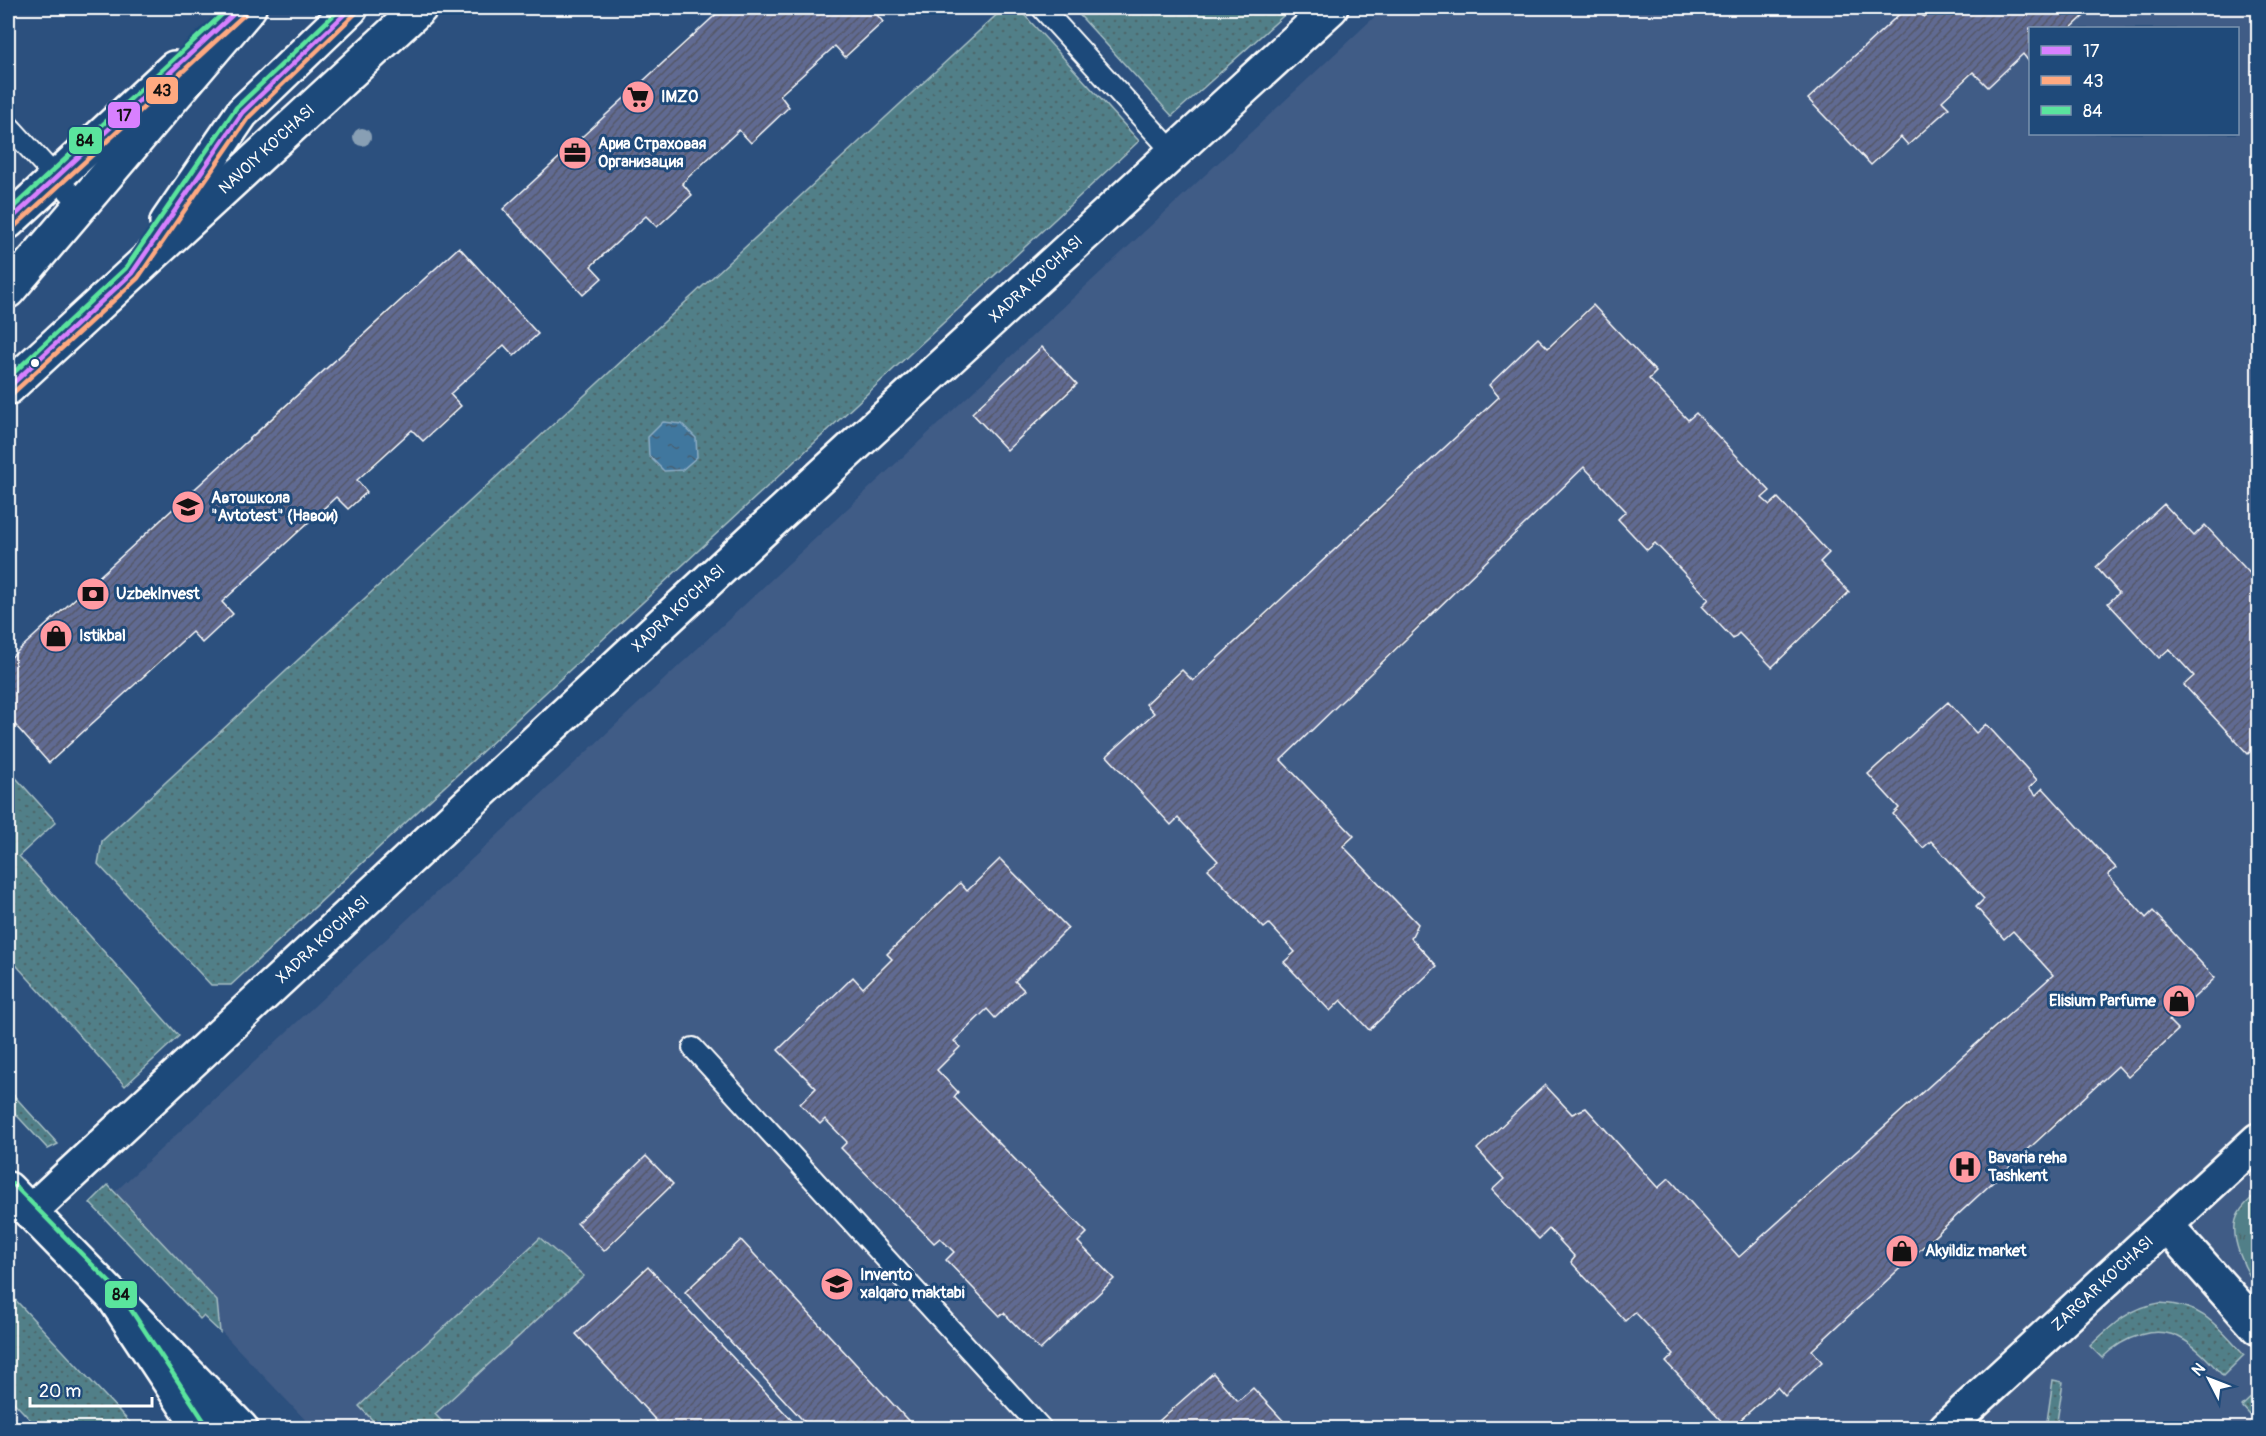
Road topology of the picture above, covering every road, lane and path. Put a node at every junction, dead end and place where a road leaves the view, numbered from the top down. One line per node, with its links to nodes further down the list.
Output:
1 (240, 8): 9 (street)
2 (249, 8): 10 (street)
3 (351, 8): 12 (street)
4 (420, 8): 12 (street, NAVOIY KO'CHASI)
5 (1042, 8): 8 (lane)
6 (1331, 8): 8 (street, XADRA KO'CHASI)
7 (8, 125): 9 (lane)
8 (1173, 152): 18 (street, XADRA KO'CHASI)
9 (56, 177): 10 (lane); 11 (street)
10 (81, 205): 13 (street)
11 (8, 222)
12 (132, 273): 14 (street, NAVOIY KO'CHASI)
13 (8, 291)
14 (8, 388)
15 (693, 1048): 24 (lane)
16 (2259, 1140): 19 (street, ZARGAR KO'CHASI)
17 (8, 1189): 18 (street)
18 (30, 1212): 20 (street)
19 (2166, 1225): 21 (street); 25 (street, ZARGAR KO'CHASI)
20 (114, 1298): 22 (street); 23 (street)
21 (2259, 1328)
22 (200, 1428)
23 (241, 1428)
24 (1041, 1428)
25 (1946, 1428)

